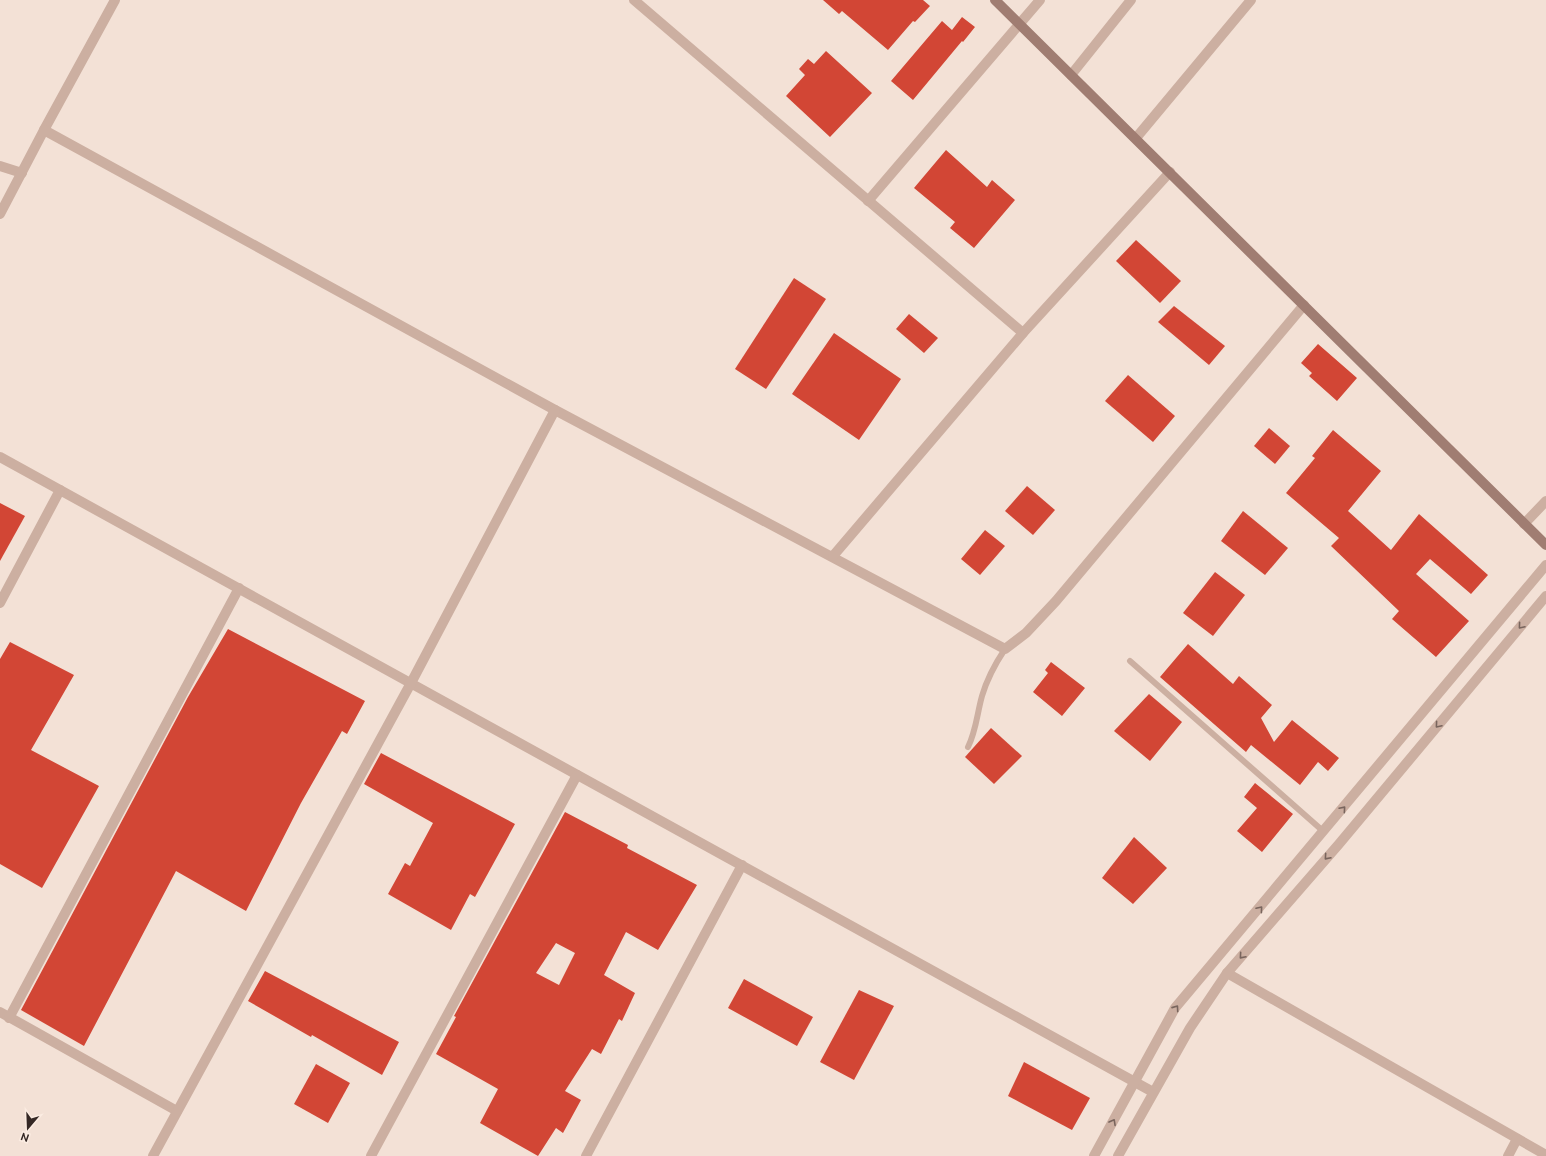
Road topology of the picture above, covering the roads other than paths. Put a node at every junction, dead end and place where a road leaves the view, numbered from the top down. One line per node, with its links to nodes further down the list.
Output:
1 (115, 0): 9 (street)
2 (634, 0): 14 (street)
3 (995, 0): 7 (main road)
4 (1040, 0): 7 (street)
5 (1131, 0): 8 (street)
6 (1251, 0): 10 (street)
7 (1020, 25): 8 (main road); 14 (street)
8 (1071, 75): 10 (main road)
9 (44, 130): 12 (street); 18 (street)
10 (1136, 138): 13 (main road)
11 (0, 166): 12 (street)
12 (22, 172): 15 (street)
13 (1170, 172): 16 (main road); 17 (street)
14 (868, 201): 17 (street)
15 (0, 214)
16 (1304, 305): 22 (main road); 29 (street)
17 (1023, 334): 24 (street)
18 (555, 410): 24 (street); 31 (street)
19 (0, 457): 20 (street)
20 (60, 490): 26 (street); 28 (street)
21 (1546, 501): 22 (street)
22 (1524, 524): 23 (main road)
23 (1546, 545)
24 (833, 556): 29 (street)
25 (1546, 565): 34 (street, one-way to 25)
26 (239, 588): 31 (street); 38 (street)
27 (1546, 596): 36 (street, one-way to 36)
28 (0, 603)
29 (1005, 649): 32 (lane)
30 (1130, 662): 34 (lane)
31 (411, 683): 33 (street); 41 (street)
32 (968, 747)
33 (577, 775): 35 (street); 45 (street)
34 (1324, 831): 39 (street, one-way to 34)
35 (742, 865): 39 (street); 46 (street)
36 (1227, 973): 40 (street); 42 (street)
37 (0, 1012): 38 (street)
38 (9, 1018): 41 (street)
39 (1134, 1081): 40 (street); 47 (street, one-way to 39)
40 (1153, 1092): 48 (street)
41 (177, 1111): 44 (street)
42 (1517, 1139): 43 (street); 49 (street)
43 (1546, 1155)
44 (153, 1156)
45 (371, 1156)
46 (586, 1156)
47 (1094, 1156)
48 (1118, 1156)
49 (1508, 1156)

